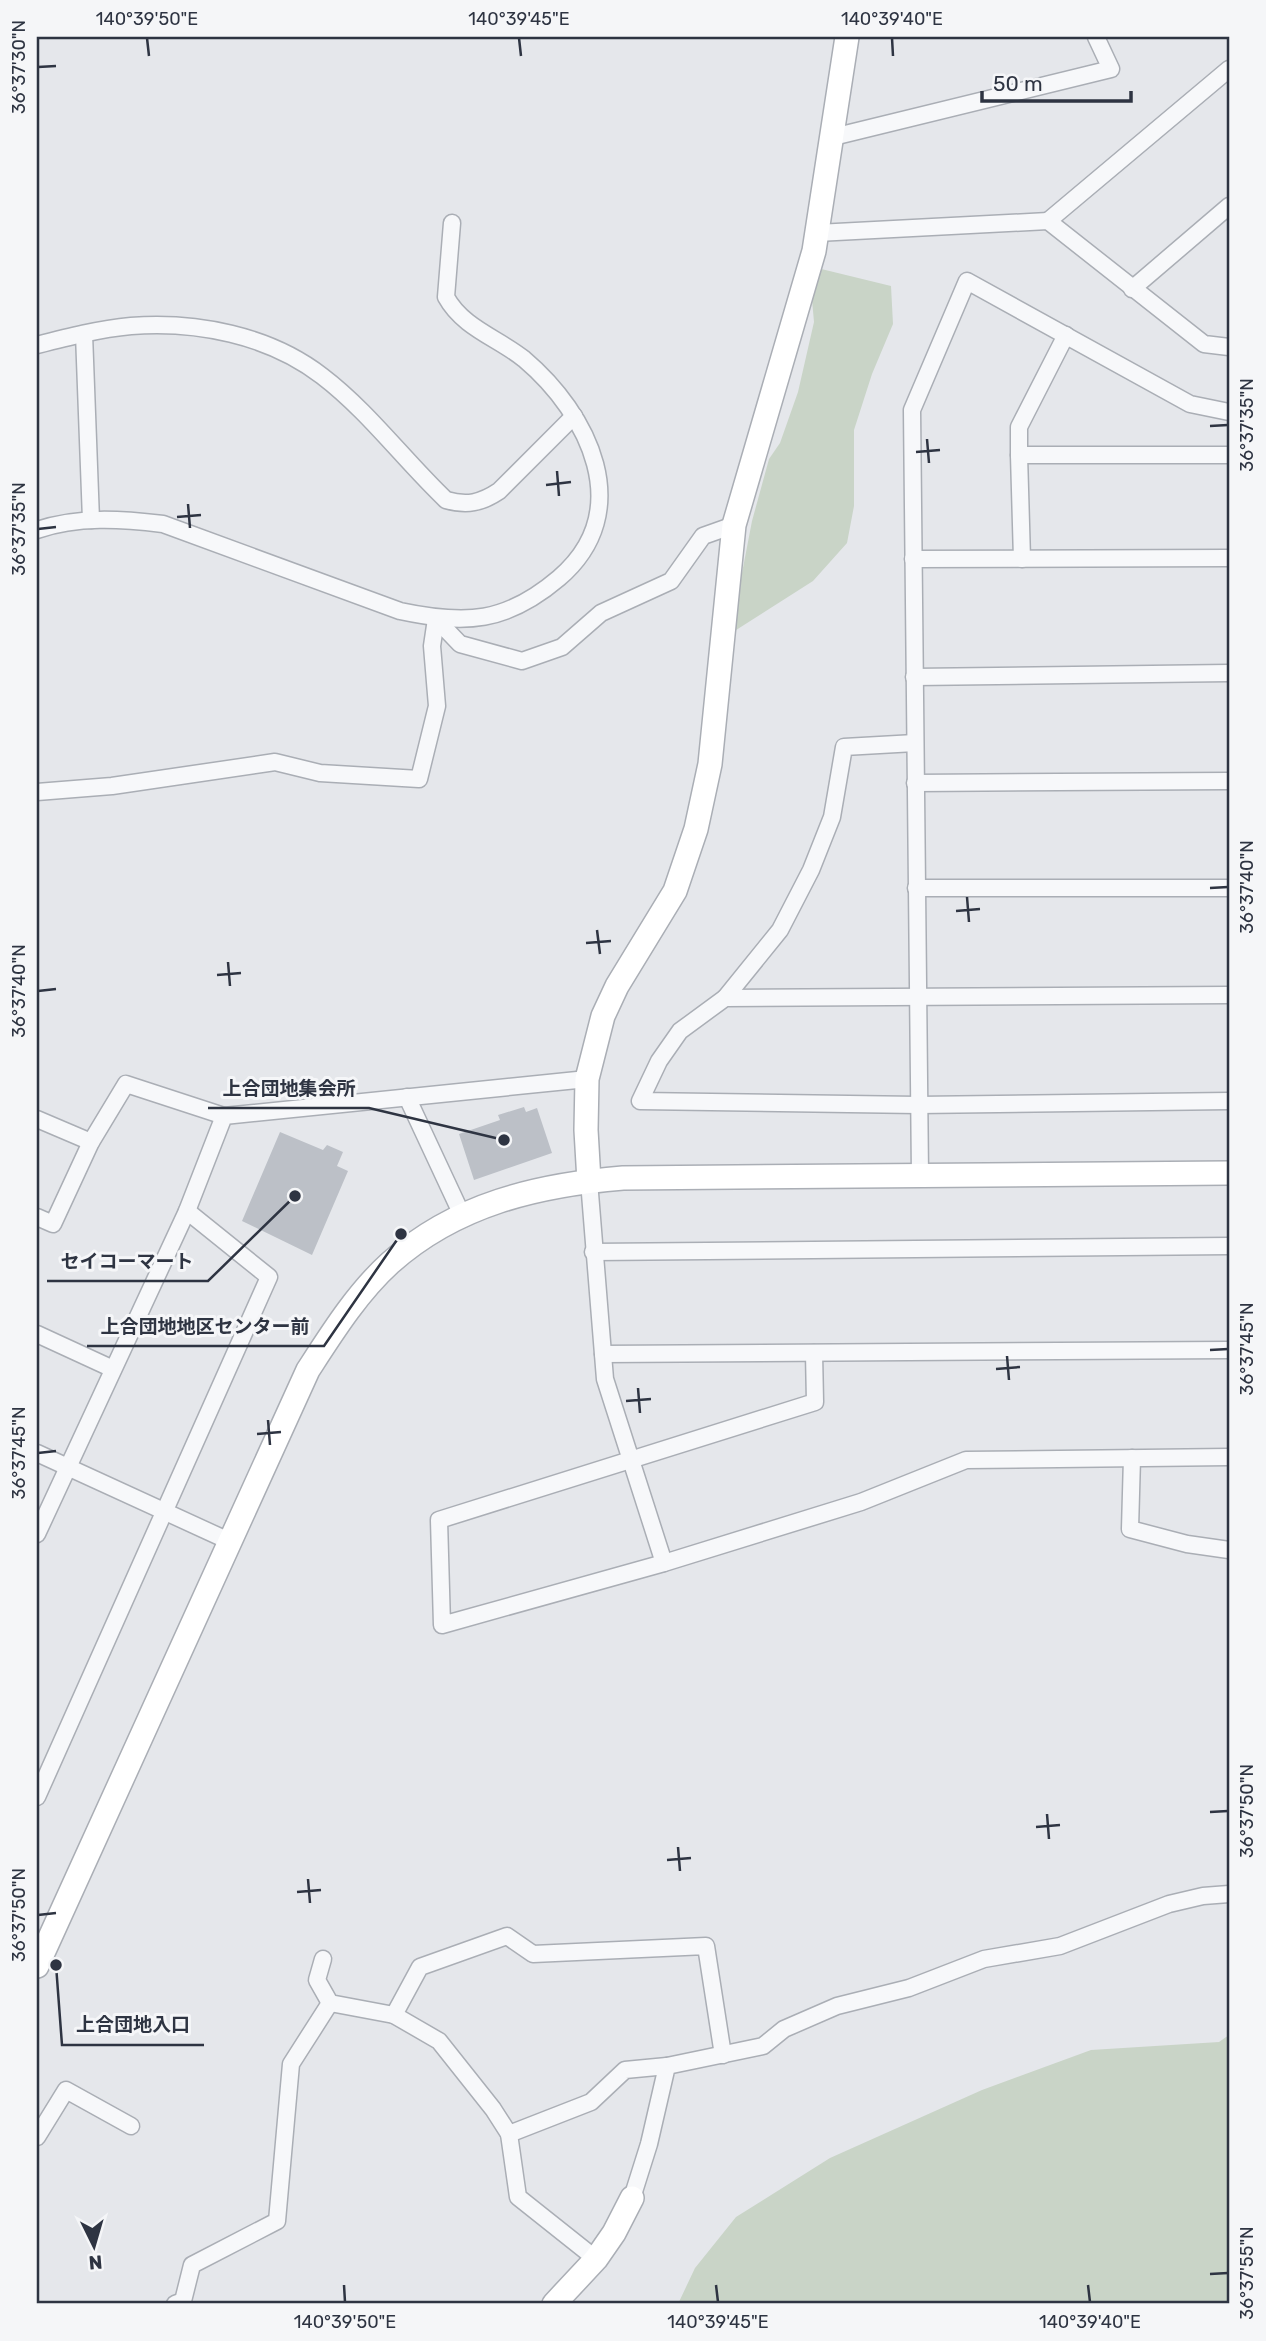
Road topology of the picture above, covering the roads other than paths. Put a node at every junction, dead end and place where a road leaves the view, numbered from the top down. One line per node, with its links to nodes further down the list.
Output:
1 (848, 37): 4 (street)
2 (1097, 37): 4 (street)
3 (1229, 69): 6 (street)
4 (833, 137): 8 (street)
5 (1229, 206): 9 (street)
6 (1048, 222): 8 (street); 9 (street)
7 (453, 223): 15 (street)
8 (817, 233): 19 (street)
9 (1132, 289): 13 (street)
10 (84, 334): 12 (street); 15 (street); 18 (street)
11 (1066, 335): 14 (street); 16 (street); 22 (street)
12 (37, 345)
13 (1229, 347)
14 (1229, 412)
15 (574, 416): 24 (street)
16 (1019, 455): 17 (street); 23 (street)
17 (1229, 455)
18 (91, 520): 20 (street); 24 (street)
19 (734, 525): 24 (street); 36 (street)
20 (37, 530)
21 (1229, 558): 23 (street)
22 (913, 559): 23 (street); 26 (street)
23 (1022, 559)
24 (436, 619): 30 (street)
25 (1229, 673): 26 (street)
26 (914, 677): 27 (street)
27 (915, 743): 29 (street); 34 (street)
28 (1229, 781): 29 (street)
29 (915, 783): 31 (street)
30 (37, 792)
31 (916, 888): 32 (street); 35 (street)
32 (1229, 888)
33 (1229, 995): 35 (street)
34 (725, 998): 35 (street); 39 (street)
35 (918, 998): 39 (street)
36 (587, 1079): 37 (street); 45 (street)
37 (407, 1097): 40 (street); 47 (street)
38 (1229, 1101): 39 (street)
39 (918, 1105): 44 (street)
40 (224, 1116): 42 (street); 46 (street)
41 (37, 1119): 42 (street)
42 (91, 1142): 48 (street)
43 (1229, 1174): 44 (street)
44 (920, 1175): 45 (street)
45 (589, 1181): 47 (street); 50 (street)
46 (187, 1211): 55 (street); 61 (street)
47 (461, 1215): 63 (street)
48 (37, 1217)
49 (1229, 1246): 50 (street)
50 (593, 1252): 54 (street)
51 (37, 1334): 55 (street)
52 (1229, 1350): 53 (street)
53 (814, 1353): 54 (street); 59 (street)
54 (603, 1354): 59 (street)
55 (113, 1369): 60 (street)
56 (37, 1453): 60 (street)
57 (1229, 1457): 58 (street)
58 (1132, 1458): 64 (street); 65 (street)
59 (631, 1461): 65 (street); 65 (street)
60 (67, 1467): 61 (street); 62 (street)
61 (164, 1512): 63 (street); 66 (street)
62 (37, 1534)
63 (229, 1541): 69 (street)
64 (1229, 1550)
65 (664, 1563)
66 (37, 1797)
67 (1229, 1894): 72 (street)
68 (323, 1959): 70 (street)
69 (37, 1965)
70 (330, 2004): 71 (street); 79 (street)
71 (394, 2015): 72 (street); 75 (street)
72 (723, 2054): 73 (street)
73 (667, 2066): 75 (street); 77 (street)
74 (131, 2126): 76 (street)
75 (509, 2134): 78 (street)
76 (37, 2137)
77 (632, 2198): 78 (street)
78 (596, 2259): 80 (street)
79 (175, 2304)
80 (554, 2304)

